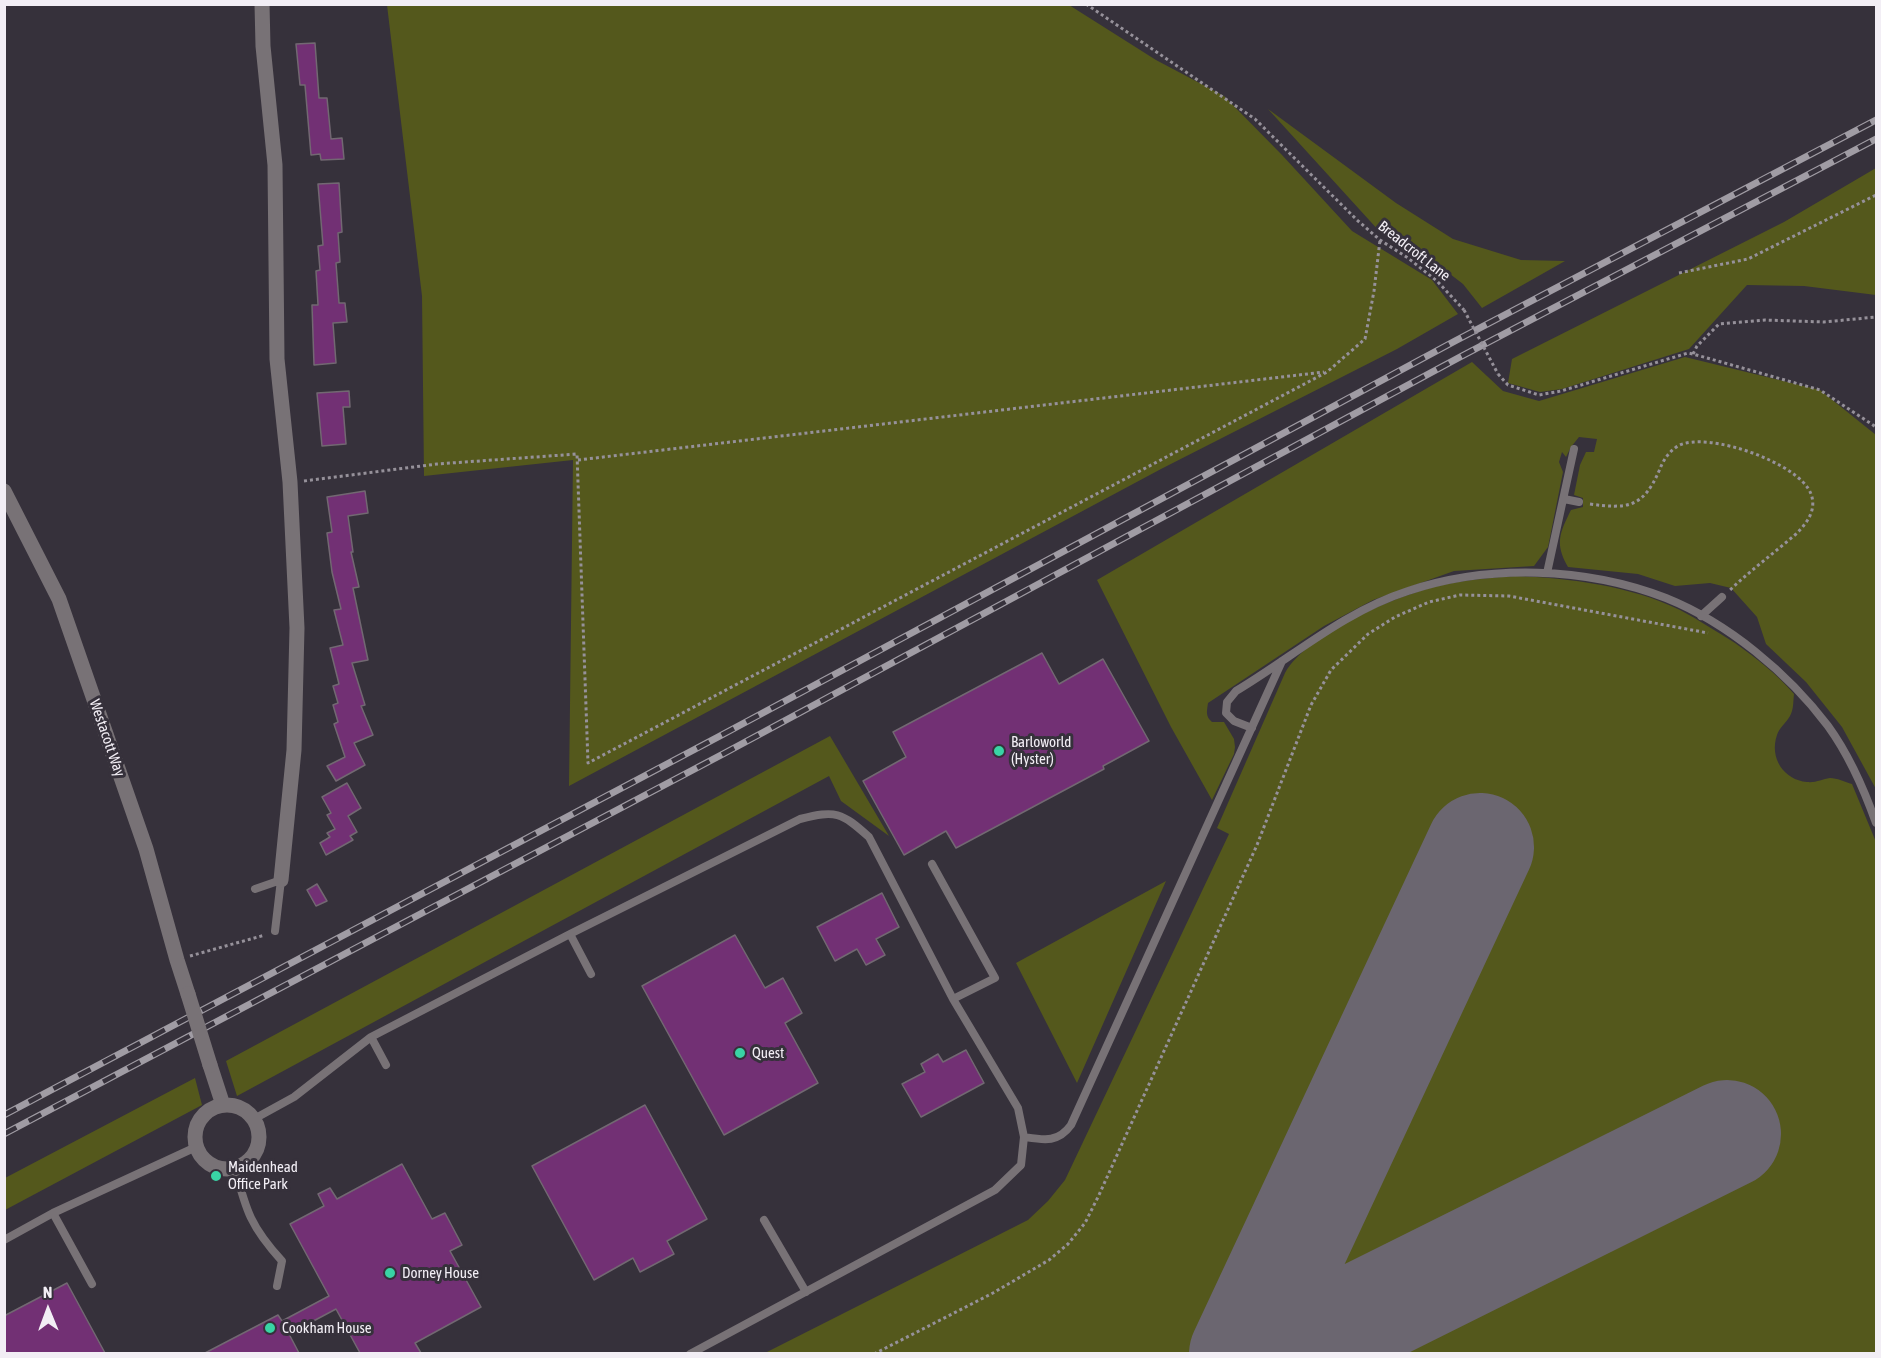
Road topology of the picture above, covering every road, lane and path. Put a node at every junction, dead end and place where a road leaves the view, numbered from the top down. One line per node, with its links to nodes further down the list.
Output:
1 (262, 4): 12 (street)
2 (1086, 4): 4 (path, Breadcroft Lane)
3 (1876, 195): 5 (path)
4 (1380, 240): 7 (path, Breadcroft Lane, bridge); 8 (path)
5 (1678, 273)
6 (1876, 317): 7 (path)
7 (1693, 354): 9 (path, Breadcroft Lane)
8 (1327, 372): 11 (path); 11 (path)
9 (1876, 427)
10 (1574, 449): 14 (lane)
11 (578, 460): 12 (path)
12 (290, 482): 24 (street)
13 (4, 491): 28 (street, Westacott Way)
14 (1563, 499): 15 (lane); 16 (lane)
15 (1579, 502): 17 (path)
16 (1547, 573): 18 (lane); 20 (lane)
17 (1722, 597): 18 (lane)
18 (1701, 616): 19 (lane)
19 (1739, 640): 22 (lane); 45 (path)
20 (1282, 660): 21 (lane); 21 (lane)
21 (1252, 728): 35 (lane)
22 (1876, 823)
23 (932, 864): 30 (lane)
24 (281, 880): 25 (lane); 26 (lane)
25 (255, 889)
26 (275, 931): 28 (path)
27 (570, 934): 29 (lane); 30 (lane); 31 (lane)
28 (177, 960): 33 (street, Westacott Way, bridge)
29 (591, 974)
30 (953, 999): 35 (lane)
31 (371, 1037): 32 (lane); 34 (lane)
32 (386, 1065)
33 (222, 1105): 34 (street); 36 (street)
34 (254, 1119): 37 (street)
35 (1024, 1137): 43 (lane)
36 (196, 1147): 37 (street); 38 (lane)
37 (235, 1168): 42 (lane)
38 (53, 1214): 40 (lane); 41 (lane)
39 (764, 1220): 43 (lane)
40 (4, 1239)
41 (92, 1284)
42 (277, 1286)
43 (806, 1292): 44 (lane)
44 (690, 1353)
45 (873, 1353)

